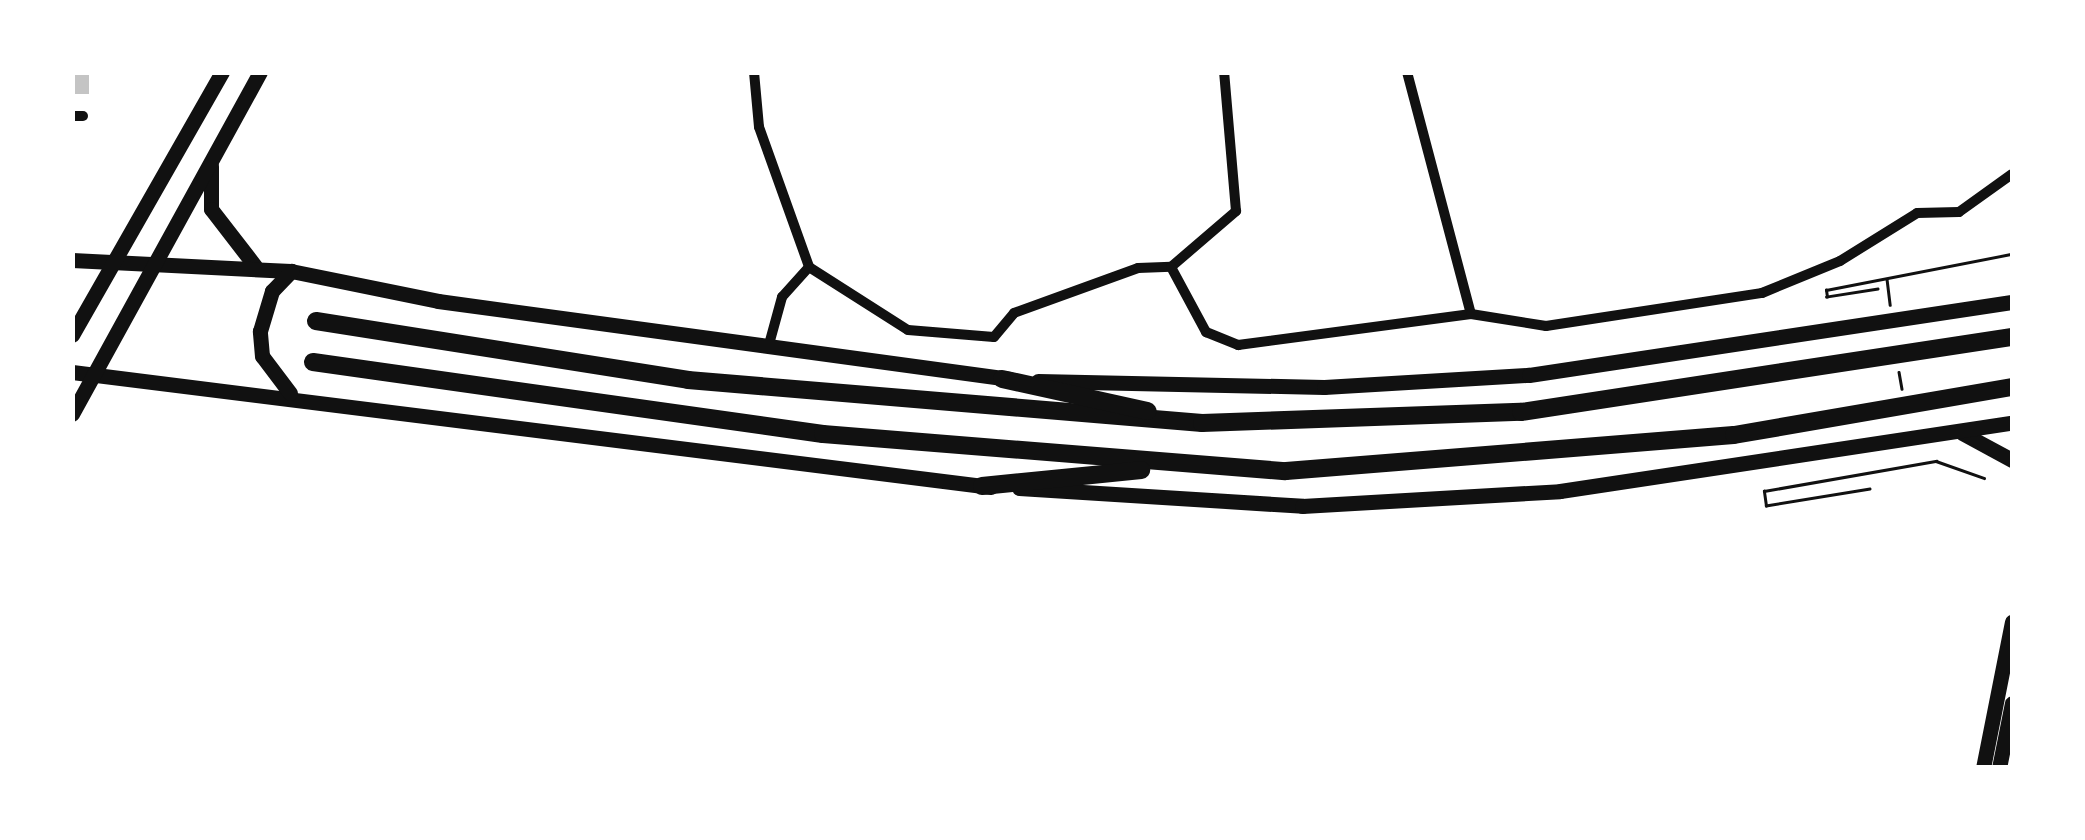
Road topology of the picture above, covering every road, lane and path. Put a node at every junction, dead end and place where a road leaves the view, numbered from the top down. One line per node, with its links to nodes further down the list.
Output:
1 (222, 72): 10 (main road)
2 (260, 72): 6 (main road)
3 (754, 72): 12 (street)
4 (1224, 72): 13 (street)
5 (1406, 72): 18 (street)
6 (211, 160): 11 (main road); 14 (main road)
7 (2012, 174): 18 (street)
8 (2012, 254): 16 (path)
9 (72, 260): 10 (main road)
10 (114, 262): 11 (main road); 20 (main road)
11 (158, 262): 14 (main road); 25 (main road)
12 (810, 266): 13 (street); 22 (street)
13 (1171, 267): 18 (street)
14 (258, 268): 15 (main road)
15 (290, 271): 22 (main road); 28 (main road)
16 (1878, 289)
17 (2012, 302): 26 (main road)
18 (1471, 314)
19 (316, 321): 30 (highway)
20 (72, 334)
21 (2012, 337): 30 (highway)
22 (768, 348): 26 (main road)
23 (313, 362): 34 (highway)
24 (72, 372): 25 (main road)
25 (96, 374): 28 (main road); 29 (main road)
26 (1002, 379): 30 (highway)
27 (2012, 388): 34 (highway)
28 (290, 393): 36 (main road)
29 (72, 414)
30 (1202, 423)
31 (2012, 423): 32 (main road)
32 (1958, 431): 33 (main road); 36 (main road)
33 (2012, 460)
34 (1184, 466): 36 (highway)
35 (1984, 478): 37 (path)
36 (982, 486)
37 (1870, 489)
38 (2012, 622): 40 (main road)
39 (2012, 703): 41 (main road)
40 (1982, 768)
41 (2000, 768)

